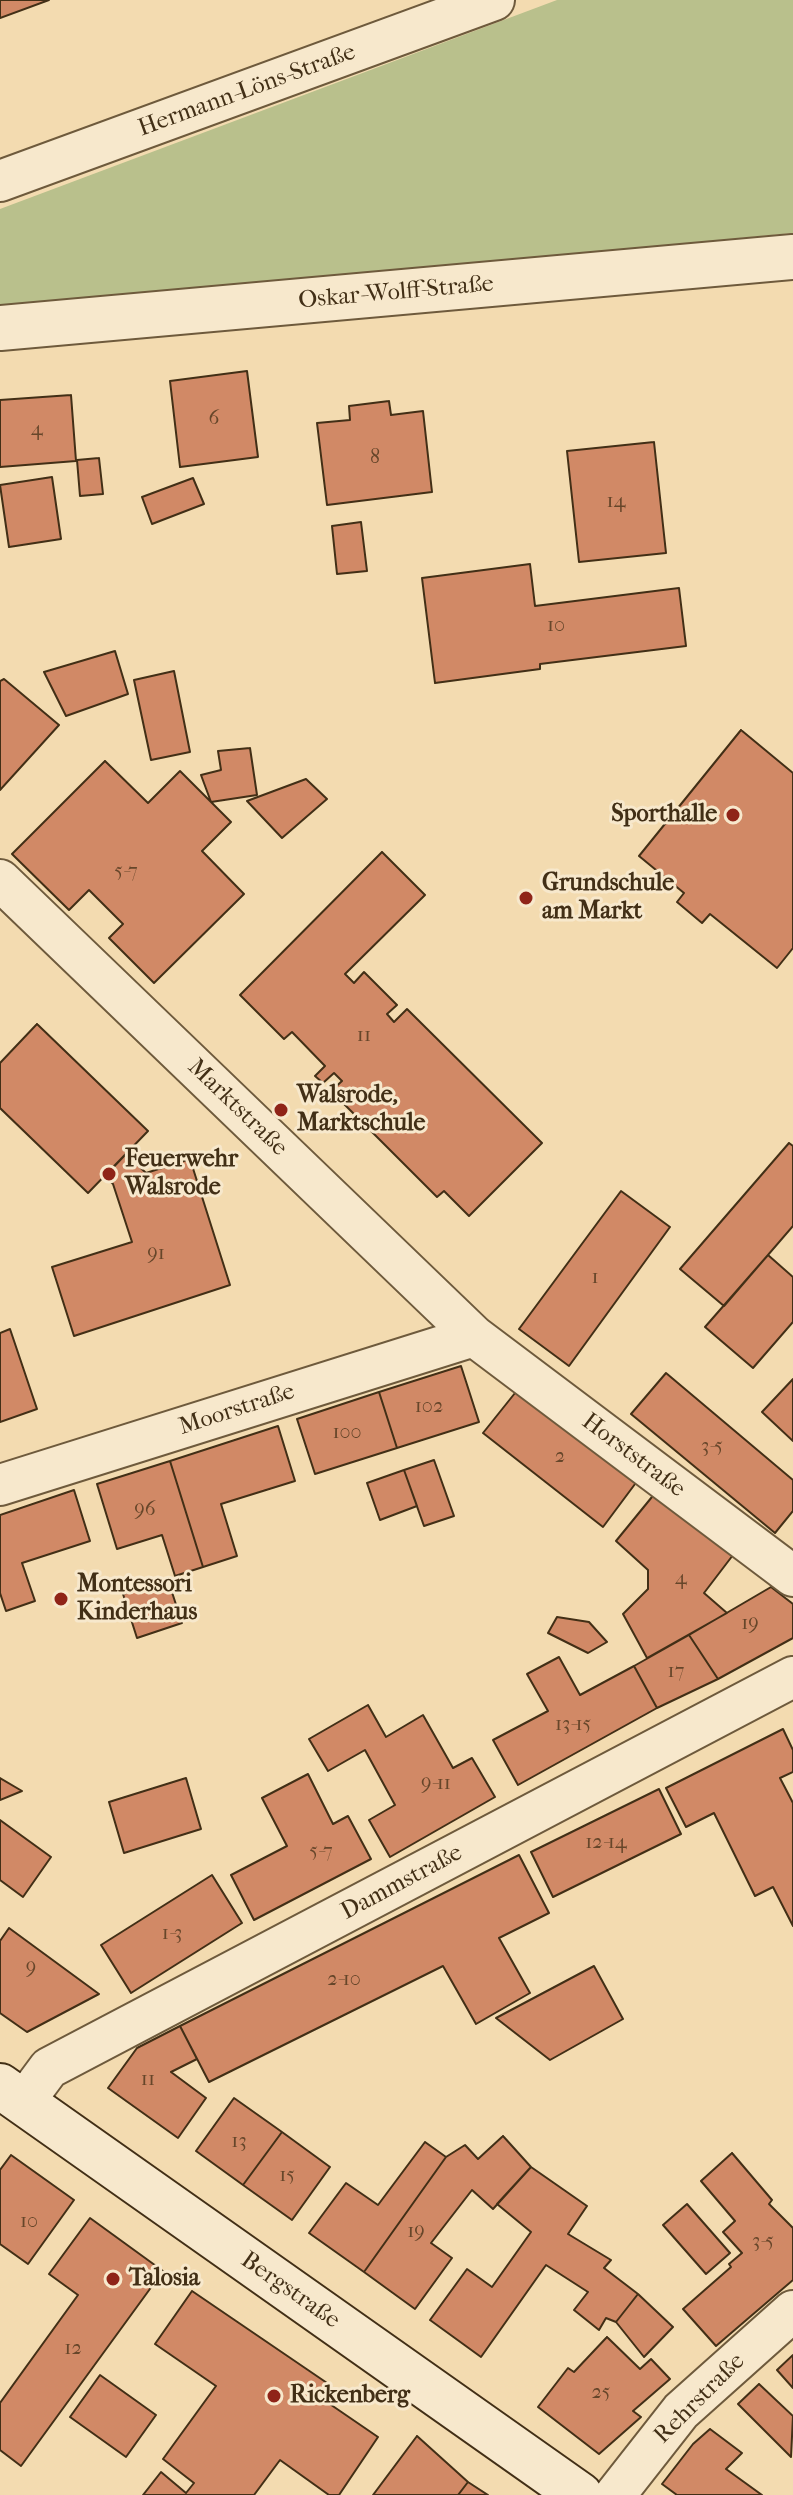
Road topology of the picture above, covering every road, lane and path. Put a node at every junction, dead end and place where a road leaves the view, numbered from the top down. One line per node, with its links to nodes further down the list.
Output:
1 (494, 0): 2 (street, Hermann-Löns-Straße)
2 (0, 181)
3 (793, 257): 4 (street, Oskar-Wolff-Straße)
4 (0, 328)
5 (0, 880): 6 (street, Marktstraße)
6 (474, 1336): 7 (street, Moorstraße); 8 (street, Horststraße)
7 (0, 1485)
8 (793, 1576)
9 (793, 1677): 10 (street, Dammstraße)
10 (12, 2095): 12 (street, Bergstraße)
11 (793, 2311): 13 (street, Rehrstraße)
12 (580, 2495)
13 (615, 2495)

